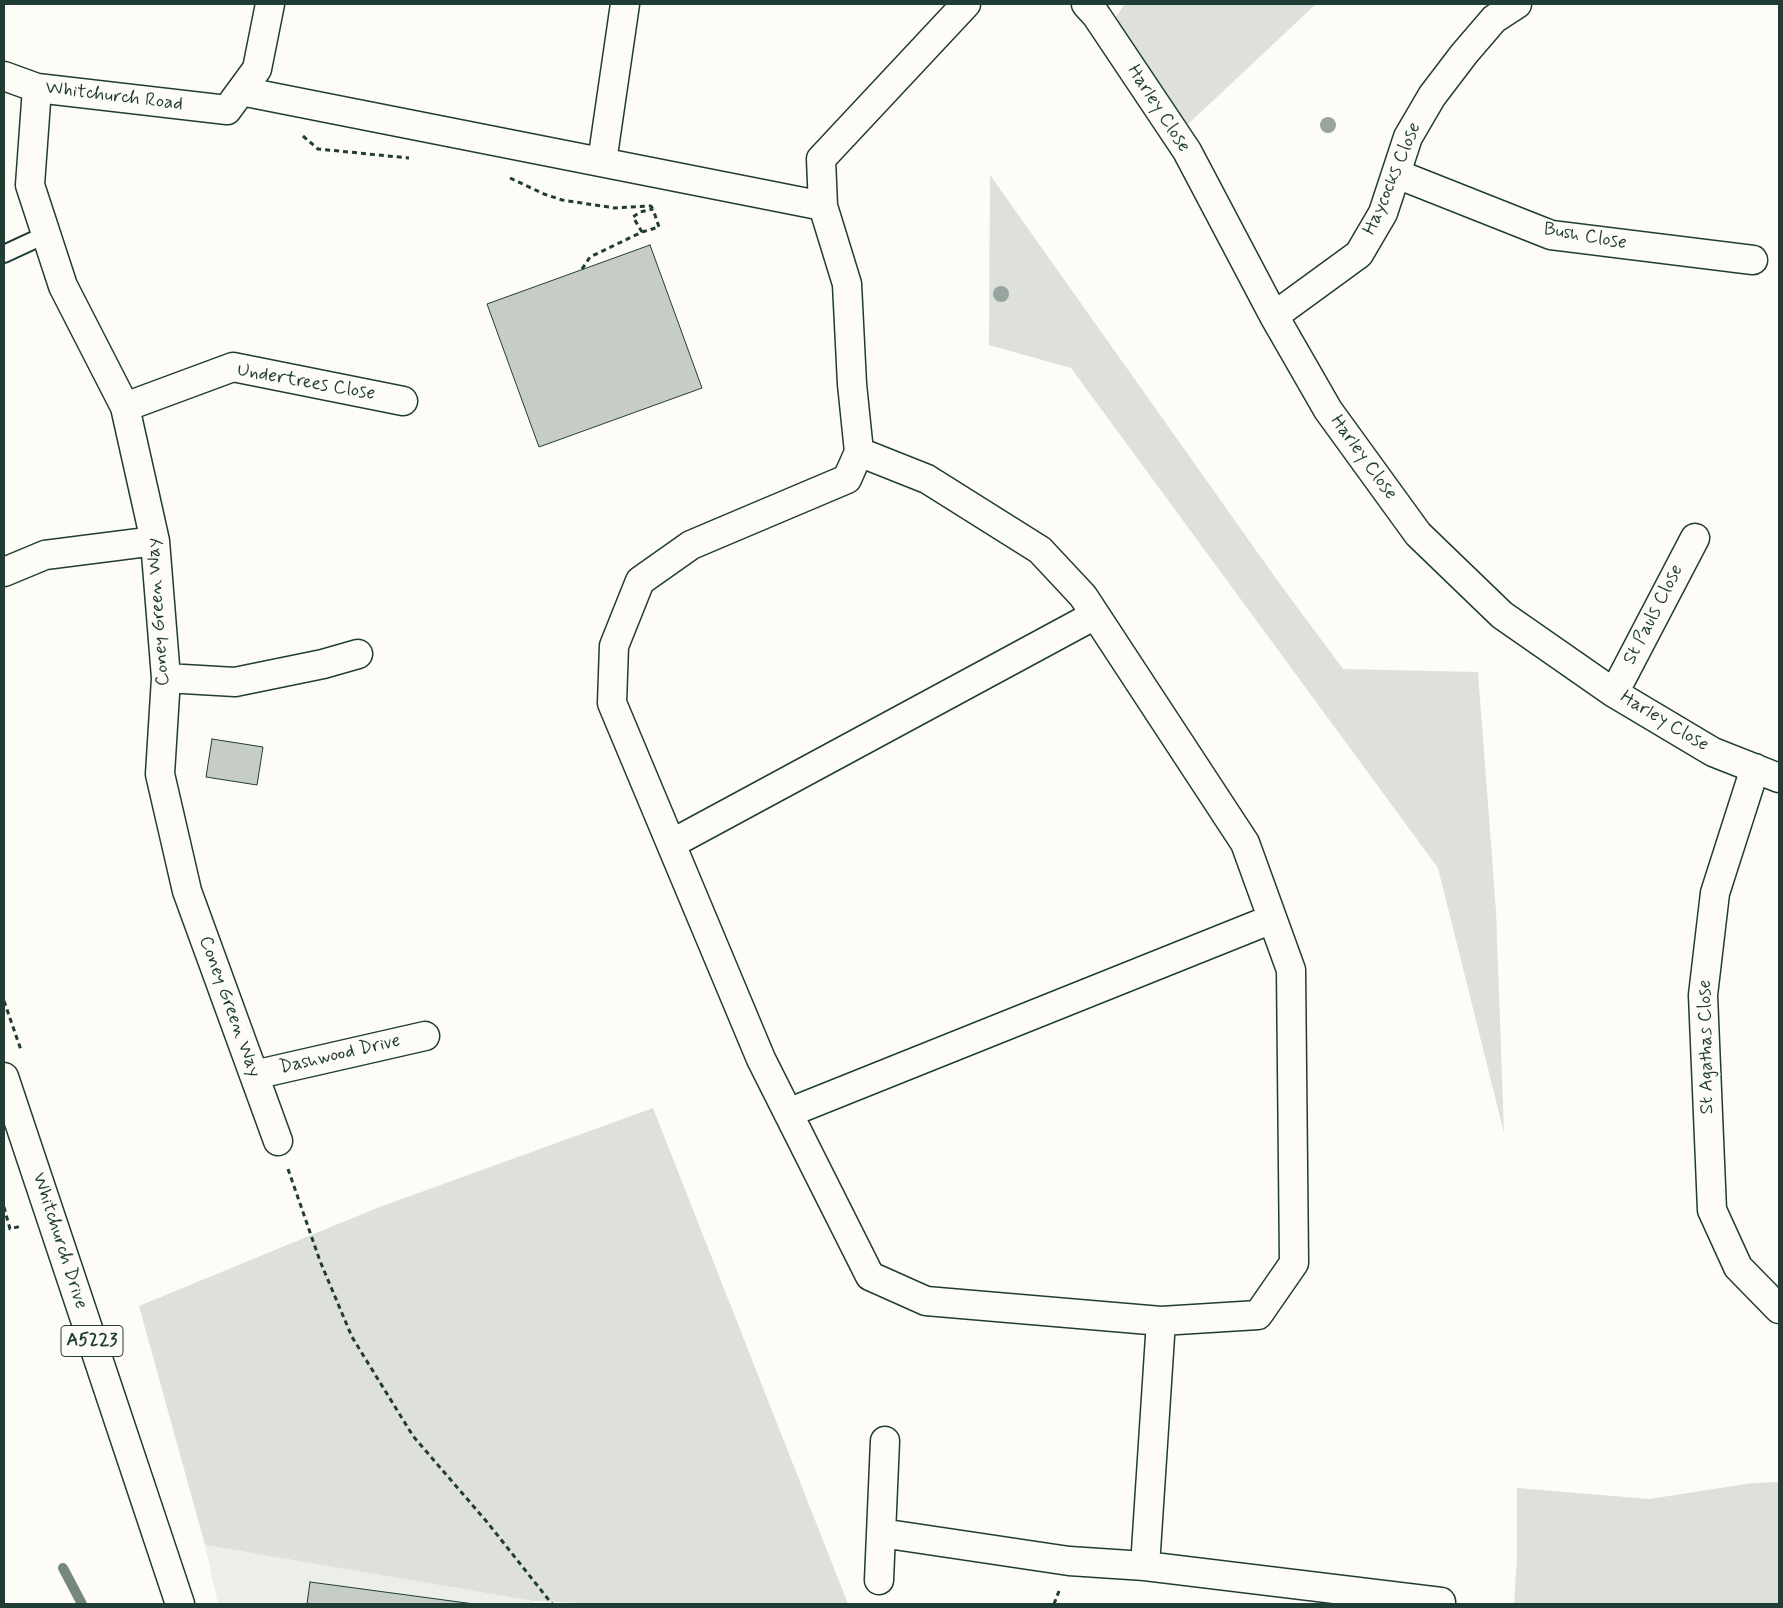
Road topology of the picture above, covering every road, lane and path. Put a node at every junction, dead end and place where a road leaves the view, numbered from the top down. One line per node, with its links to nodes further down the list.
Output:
1 (270, 4): 8 (street)
2 (625, 4): 9 (street)
3 (966, 4): 11 (street)
4 (1086, 4): 17 (street, Harley Close)
5 (1517, 4): 10 (street, Haycocks Close)
6 (4, 76): 7 (street, Whitchurch Road)
7 (37, 88): 8 (street, Whitchurch Road); 13 (street, Coney Green Way)
8 (234, 100): 9 (street, Whitchurch Road)
9 (602, 162): 11 (street, Whitchurch Road)
10 (1397, 174): 15 (street, Bush Close); 17 (street, Haycocks Close)
11 (823, 206): 20 (street)
12 (642, 232): 12 (path); 16 (path)
13 (45, 235): 14 (lane); 19 (street, Coney Green Way)
14 (4, 254)
15 (1753, 260)
16 (582, 268)
17 (1274, 316): 27 (street, Harley Close)
18 (403, 401): 19 (street, Undertrees Close)
19 (125, 407): 22 (street, Coney Green Way)
20 (859, 452): 24 (street); 29 (street)
21 (1695, 538): 27 (street, St Pauls Close)
22 (155, 541): 23 (street); 26 (street, Coney Green Way)
23 (4, 572)
24 (1095, 615): 29 (street); 30 (street)
25 (358, 654): 26 (street)
26 (166, 678): 32 (street, Coney Green Way)
27 (1614, 692): 28 (street, Harley Close)
28 (1767, 773): 36 (street, St Agathas Close)
29 (671, 844): 34 (street)
30 (1272, 918): 34 (street); 37 (street)
31 (425, 1036): 32 (street, Dashwood Drive)
32 (254, 1075): 35 (street, Coney Green Way)
33 (4, 1077): 43 (street, Whitchurch Drive / A5223)
34 (788, 1113): 37 (street)
35 (278, 1141): 44 (path)
36 (1779, 1309)
37 (1160, 1321): 40 (street)
38 (885, 1441): 39 (street)
39 (881, 1533): 40 (street); 41 (street)
40 (1145, 1566): 42 (street)
41 (879, 1580)
42 (1440, 1602)
43 (180, 1604)
44 (552, 1604)

